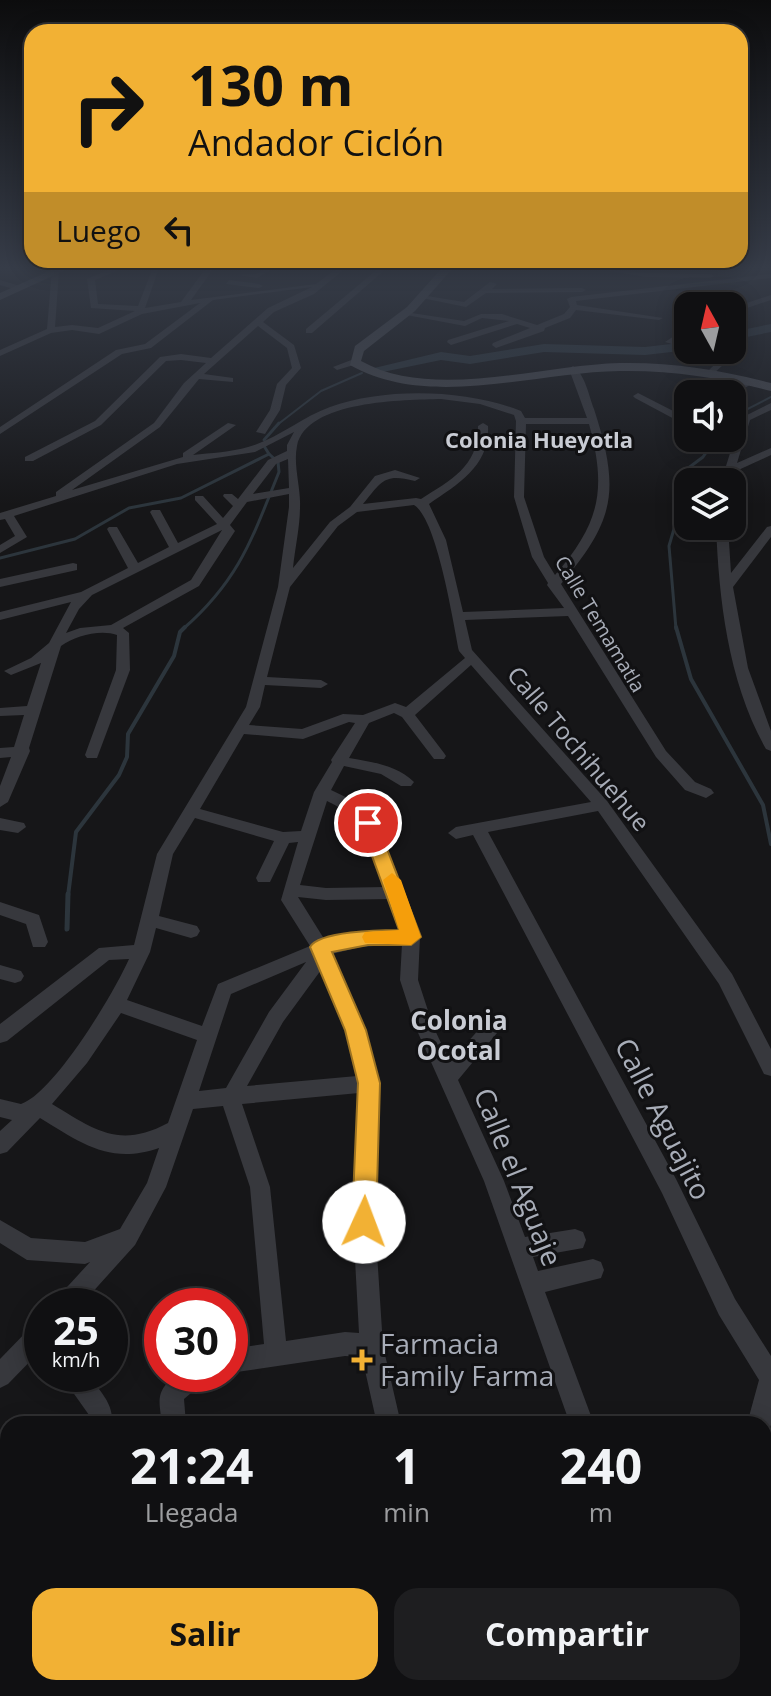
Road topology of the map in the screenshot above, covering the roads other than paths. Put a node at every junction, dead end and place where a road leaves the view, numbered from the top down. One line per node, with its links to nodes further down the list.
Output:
1 (142, 347): 26 (street)
2 (228, 347): 5 (street)
3 (291, 347): 27 (street)
4 (361, 347): 6 (main road)
5 (211, 361): 11 (street); 30 (street)
6 (354, 362): 8 (street); 14 (main road)
7 (720, 364): 10 (street)
8 (337, 367)
9 (573, 369): 10 (main road); 14 (main road); 22 (street)
10 (710, 374): 13 (main road)
11 (197, 376): 12 (street); 36 (street)
12 (230, 380)
13 (751, 381): 15 (street); 16 (main road)
14 (436, 382): 18 (street)
15 (746, 384)
16 (771, 387)
17 (638, 396): 20 (street)
18 (362, 402): 21 (street); 23 (street)
19 (771, 406): 32 (street)
20 (674, 415)
21 (521, 421): 22 (street); 53 (street, Calle Temamatla)
22 (592, 421): 53 (street)
23 (304, 423): 29 (street); 31 (street)
24 (231, 425): 31 (street)
25 (483, 426): 40 (street)
26 (0, 431)
27 (261, 432)
28 (771, 451): 33 (street)
29 (292, 453): 35 (street); 39 (street)
30 (29, 459)
31 (175, 461): 36 (street)
32 (730, 468)
33 (741, 468)
34 (415, 478): 41 (street)
35 (295, 492): 39 (street); 54 (street)
36 (59, 495): 43 (street)
37 (228, 496): 39 (street)
38 (199, 498): 44 (street)
39 (243, 503): 44 (street)
40 (423, 503): 41 (street); 59 (street, Calle Tochihuehue)
41 (354, 509): 54 (street)
42 (156, 512): 48 (street)
43 (4, 516): 49 (street)
44 (224, 525): 48 (street); 60 (street)
45 (113, 529): 51 (street)
46 (771, 529): 55 (street)
47 (723, 540): 55 (street)
48 (176, 549): 51 (street)
49 (0, 550)
50 (73, 567): 52 (street)
51 (135, 569): 56 (street)
52 (0, 583)
53 (553, 585): 57 (street, Calle Temamatla)
54 (284, 587): 65 (street)
55 (725, 589): 72 (street)
56 (81, 596): 58 (street); 61 (street)
57 (569, 612): 59 (street); 80 (street, Calle Temamatla)
58 (0, 616)
59 (459, 616): 62 (street, Calle Tochihuehue)
60 (114, 628): 61 (street); 75 (street)
61 (53, 649): 63 (street); 64 (street)
62 (472, 658): 69 (street); 82 (street, Calle Tochihuehue)
63 (46, 669): 64 (street); 67 (street)
64 (6, 672)
65 (261, 681): 66 (street); 71 (street)
66 (321, 684)
67 (34, 710): 68 (street); 73 (street)
68 (0, 712)
69 (407, 714): 70 (street); 76 (street)
70 (364, 720): 71 (street); 77 (street)
71 (243, 729): 83 (street)
72 (771, 746)
73 (23, 751): 74 (street); 81 (street)
74 (0, 753)
75 (92, 755)
76 (439, 756)
77 (338, 760): 78 (street); 79 (street)
78 (406, 782)
79 (322, 792): 88 (street); 92 (street, Calle el Aguaje)
80 (706, 793)
81 (1, 797)
82 (602, 805): 86 (street); 106 (street, Calle Tochihuehue)
83 (190, 811): 89 (street); 94 (street)
84 (0, 824): 85 (street)
85 (18, 827)
86 (478, 829): 87 (street); 127 (street, Calle Aguajito)
87 (456, 833)
88 (306, 836): 89 (street); 91 (street)
89 (283, 838): 90 (street)
90 (264, 878)
91 (290, 890): 92 (street); 98 (street)
92 (397, 893): 96 (street, Calle el Aguaje)
93 (0, 908): 97 (street)
94 (150, 920): 95 (street); 99 (street)
95 (191, 931)
96 (411, 937): 98 (street); 107 (street, Calle el Aguaje)
97 (39, 942)
98 (320, 947): 105 (street); 108 (street); 109 (street)
99 (141, 952): 100 (street); 101 (street)
100 (42, 1002): 102 (street); 104 (street)
101 (118, 1004): 105 (street); 111 (street)
102 (0, 1018)
103 (488, 1033): 107 (street)
104 (0, 1035)
105 (206, 1035): 110 (street)
106 (771, 1068)
107 (448, 1078): 118 (street, Calle el Aguaje)
108 (369, 1083): 109 (street); 122 (street)
109 (230, 1099): 110 (street); 123 (street)
110 (185, 1101): 113 (street)
111 (39, 1107): 112 (street); 113 (street); 114 (street)
112 (0, 1108)
113 (176, 1129): 116 (street)
114 (0, 1145)
115 (0, 1230): 116 (street)
116 (127, 1238): 121 (street)
117 (575, 1240): 118 (street)
118 (518, 1249): 120 (street, Calle el Aguaje)
119 (593, 1270): 120 (street)
120 (531, 1284): 133 (street, Calle el Aguaje)
121 (81, 1288)
122 (371, 1346): 123 (street); 132 (street)
123 (276, 1353): 125 (street)
124 (24, 1354): 126 (street)
125 (248, 1358)
126 (0, 1376)
127 (771, 1379): 134 (street)
128 (86, 1392): 130 (street)
129 (174, 1392): 131 (street)
130 (101, 1416)
131 (173, 1416)
132 (387, 1416)
133 (579, 1416)
134 (765, 1416)

